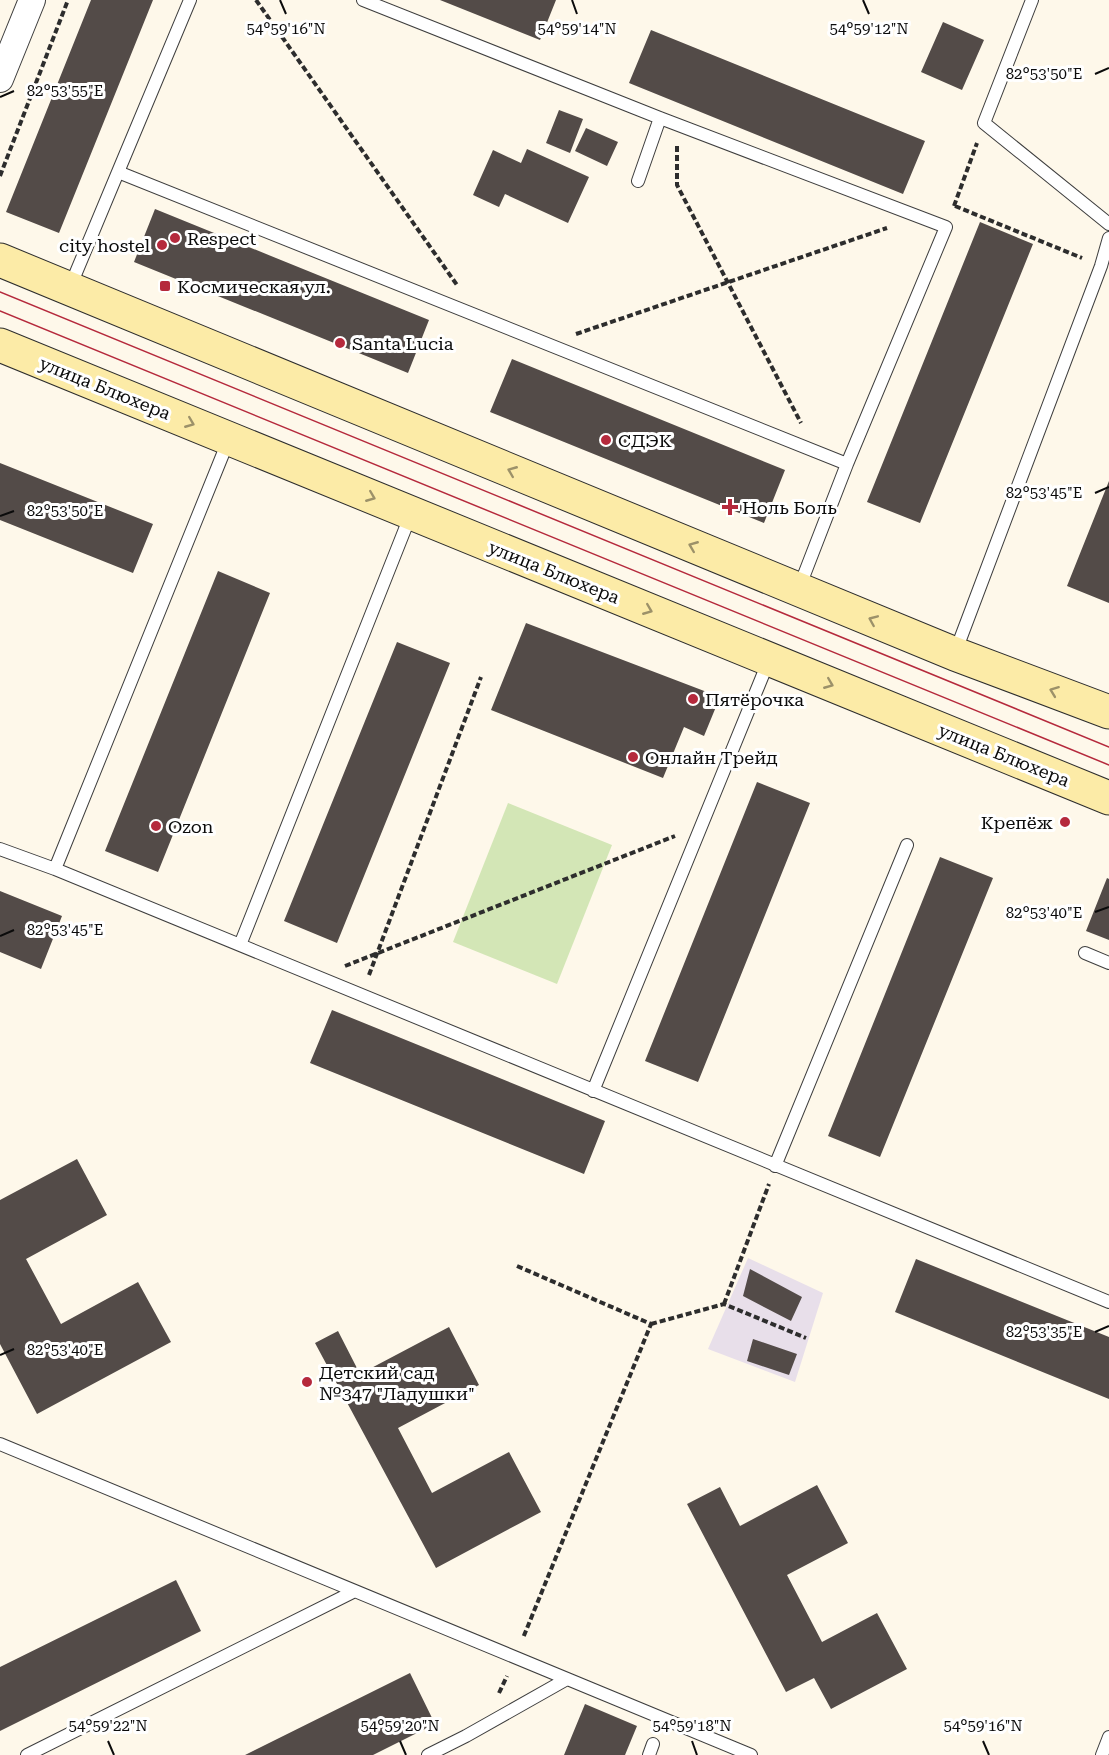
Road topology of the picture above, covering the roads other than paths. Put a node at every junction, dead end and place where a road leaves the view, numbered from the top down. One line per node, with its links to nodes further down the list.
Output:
1 (32, 0): 5 (street)
2 (190, 0): 7 (lane)
3 (363, 0): 6 (lane)
4 (1032, 0): 9 (lane)
5 (0, 79)
6 (660, 118): 8 (lane); 15 (lane)
7 (118, 172): 12 (lane); 15 (lane)
8 (638, 181)
9 (1109, 224)
10 (1109, 238): 18 (lane)
11 (0, 260): 12 (street)
12 (69, 289): 17 (street, one-way to 12)
13 (0, 345): 14 (street, улица Блюхера, one-way to 14)
14 (229, 439): 16 (street, улица Блюхера, one-way to 16); 24 (lane)
15 (847, 464): 17 (lane)
16 (411, 513): 19 (street, улица Блюхера, one-way to 19); 25 (lane)
17 (798, 589): 18 (street, one-way to 17)
18 (955, 654): 20 (street, one-way to 18)
19 (769, 660): 21 (street, улица Блюхера, one-way to 21); 28 (lane)
20 (1106, 708)
21 (1109, 798)
22 (907, 845): 29 (lane)
23 (0, 849): 24 (lane)
24 (56, 869): 25 (lane)
25 (240, 945): 28 (lane)
26 (1085, 953): 27 (lane)
27 (1109, 963)
28 (593, 1091): 29 (lane)
29 (775, 1167): 30 (lane)
30 (1109, 1302)
31 (0, 1444): 32 (lane)
32 (355, 1591): 33 (lane); 35 (lane)
33 (567, 1679): 36 (lane); 37 (lane)
34 (1109, 1737): 38 (lane)
35 (27, 1755)
36 (428, 1755)
37 (751, 1755)
38 (1102, 1755)

